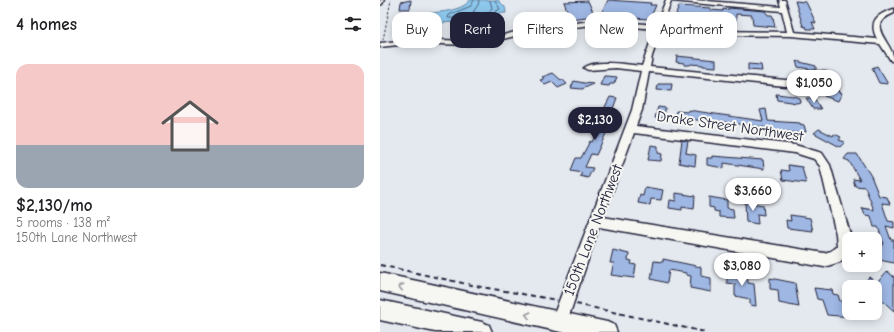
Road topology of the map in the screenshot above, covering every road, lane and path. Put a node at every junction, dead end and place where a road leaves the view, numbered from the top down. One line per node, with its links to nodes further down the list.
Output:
1 (381, 0): 6 (street)
2 (391, 0): 14 (path)
3 (669, 0): 9 (street, 150th Lane Northwest)
4 (673, 0): 7 (street)
5 (782, 0): 7 (street)
6 (380, 3)
7 (784, 9): 12 (street)
8 (894, 11): 13 (street)
9 (664, 12)
10 (646, 27): 14 (street)
11 (737, 34): 12 (street)
12 (791, 34): 13 (street)
13 (883, 42): 16 (street)
14 (380, 45)
15 (652, 48): 18 (street, 150th Lane Northwest)
16 (894, 59)
17 (588, 68): 18 (street)
18 (645, 69): 19 (street); 20 (street, 150th Lane Northwest)
19 (798, 82)
20 (631, 129): 21 (street, 150th Lane Northwest); 21 (street, Drake Street Northwest)
21 (595, 221): 27 (street, 150th Lane Northwest)
22 (380, 266): 24 (path)
23 (380, 282): 27 (main road, one-way to 23)
24 (550, 298)
25 (585, 306): 30 (path)
26 (380, 310): 28 (main road)
27 (559, 322): 29 (main road)
28 (482, 332)
29 (607, 332)
30 (705, 332)

